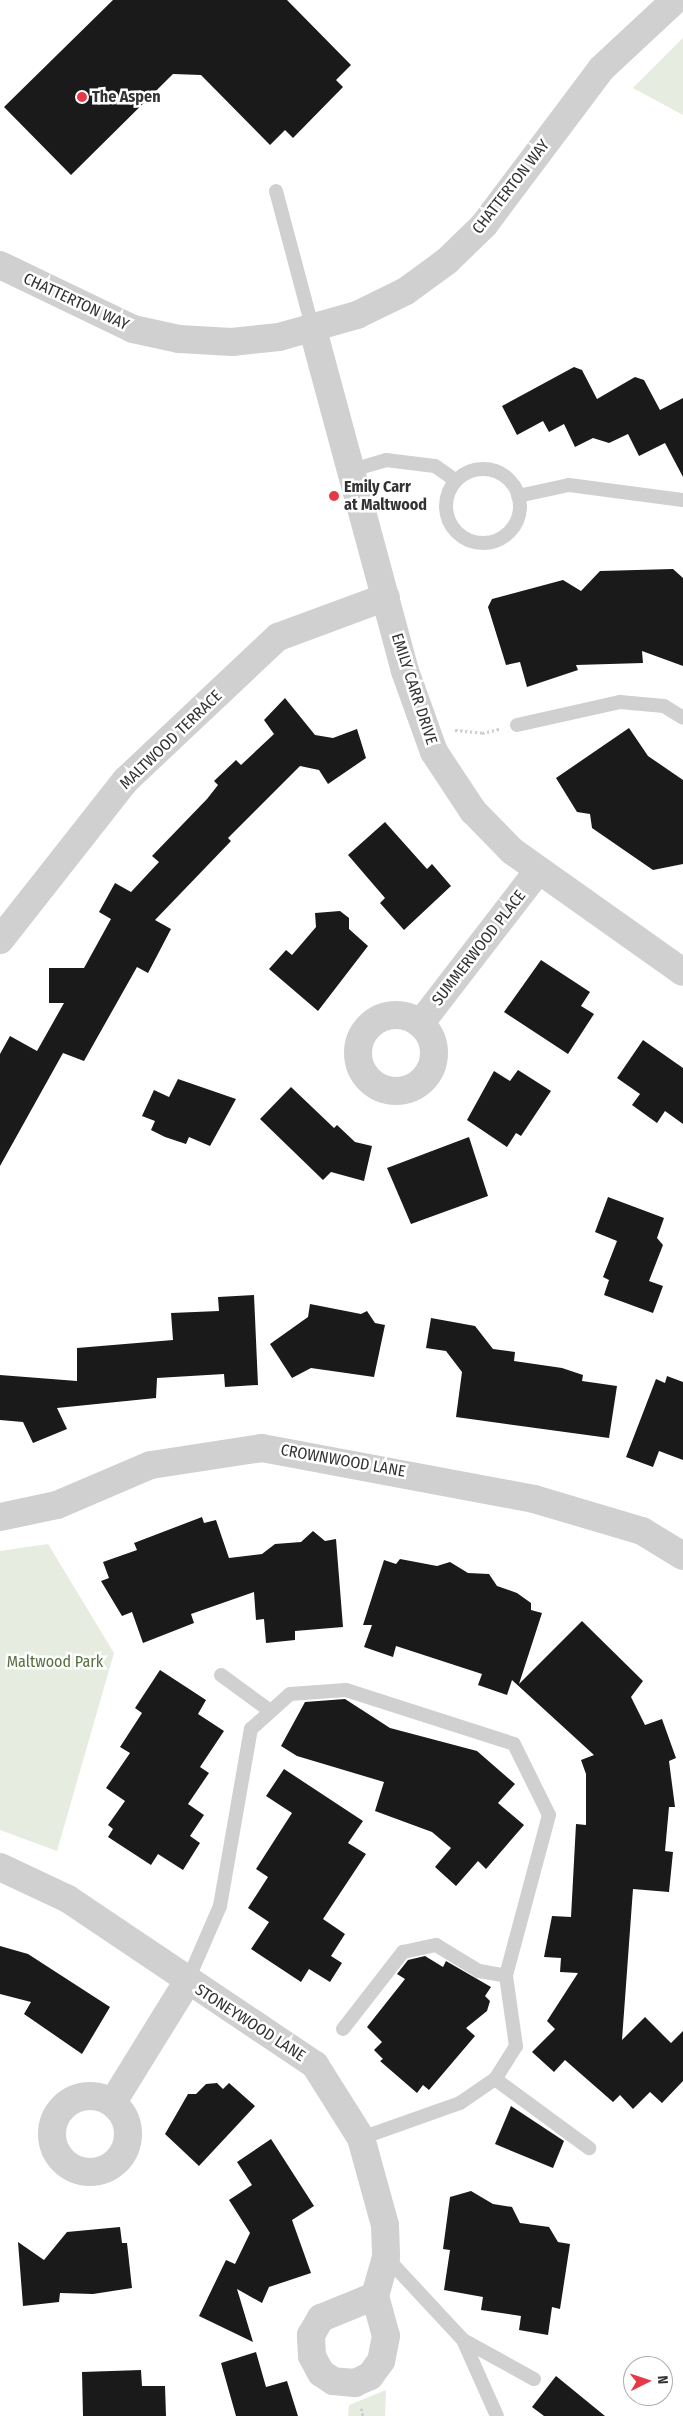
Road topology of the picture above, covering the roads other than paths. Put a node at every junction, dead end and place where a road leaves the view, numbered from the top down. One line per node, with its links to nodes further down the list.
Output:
1 (675, 0): 4 (street, CHATTERTON WAY)
2 (276, 191): 4 (lane)
3 (0, 265): 4 (street, CHATTERTON WAY)
4 (314, 330): 5 (street, EMILY CARR DRIVE)
5 (352, 470): 6 (lane); 9 (street, EMILY CARR DRIVE)
6 (456, 480): 7 (lane); 7 (lane)
7 (518, 496): 8 (lane)
8 (683, 500)
9 (386, 597): 12 (street, EMILY CARR DRIVE); 13 (street, MALTWOOD TERRACE)
10 (683, 718): 11 (lane)
11 (517, 725)
12 (537, 872): 14 (street, EMILY CARR DRIVE); 15 (street, SUMMERWOOD PLACE)
13 (0, 940)
14 (683, 972)
15 (420, 1024)
16 (0, 1518): 17 (street, CROWNWOOD LANE)
17 (683, 1556)
18 (220, 1675): 19 (lane)
19 (269, 1710): 21 (lane); 22 (lane)
20 (0, 1866): 22 (street, STONEYWOOD LANE)
21 (506, 1976): 23 (lane); 24 (lane)
22 (187, 1982): 25 (street); 26 (street, STONEYWOOD LANE)
23 (343, 2029)
24 (495, 2079): 26 (lane); 27 (lane)
25 (113, 2102)
26 (361, 2138): 28 (street, STONEYWOOD LANE)
27 (589, 2148)
28 (386, 2257): 29 (street, STONEYWOOD LANE); 30 (lane)
29 (375, 2296)
30 (464, 2340): 31 (lane); 32 (lane)
31 (534, 2380)
32 (497, 2416)

